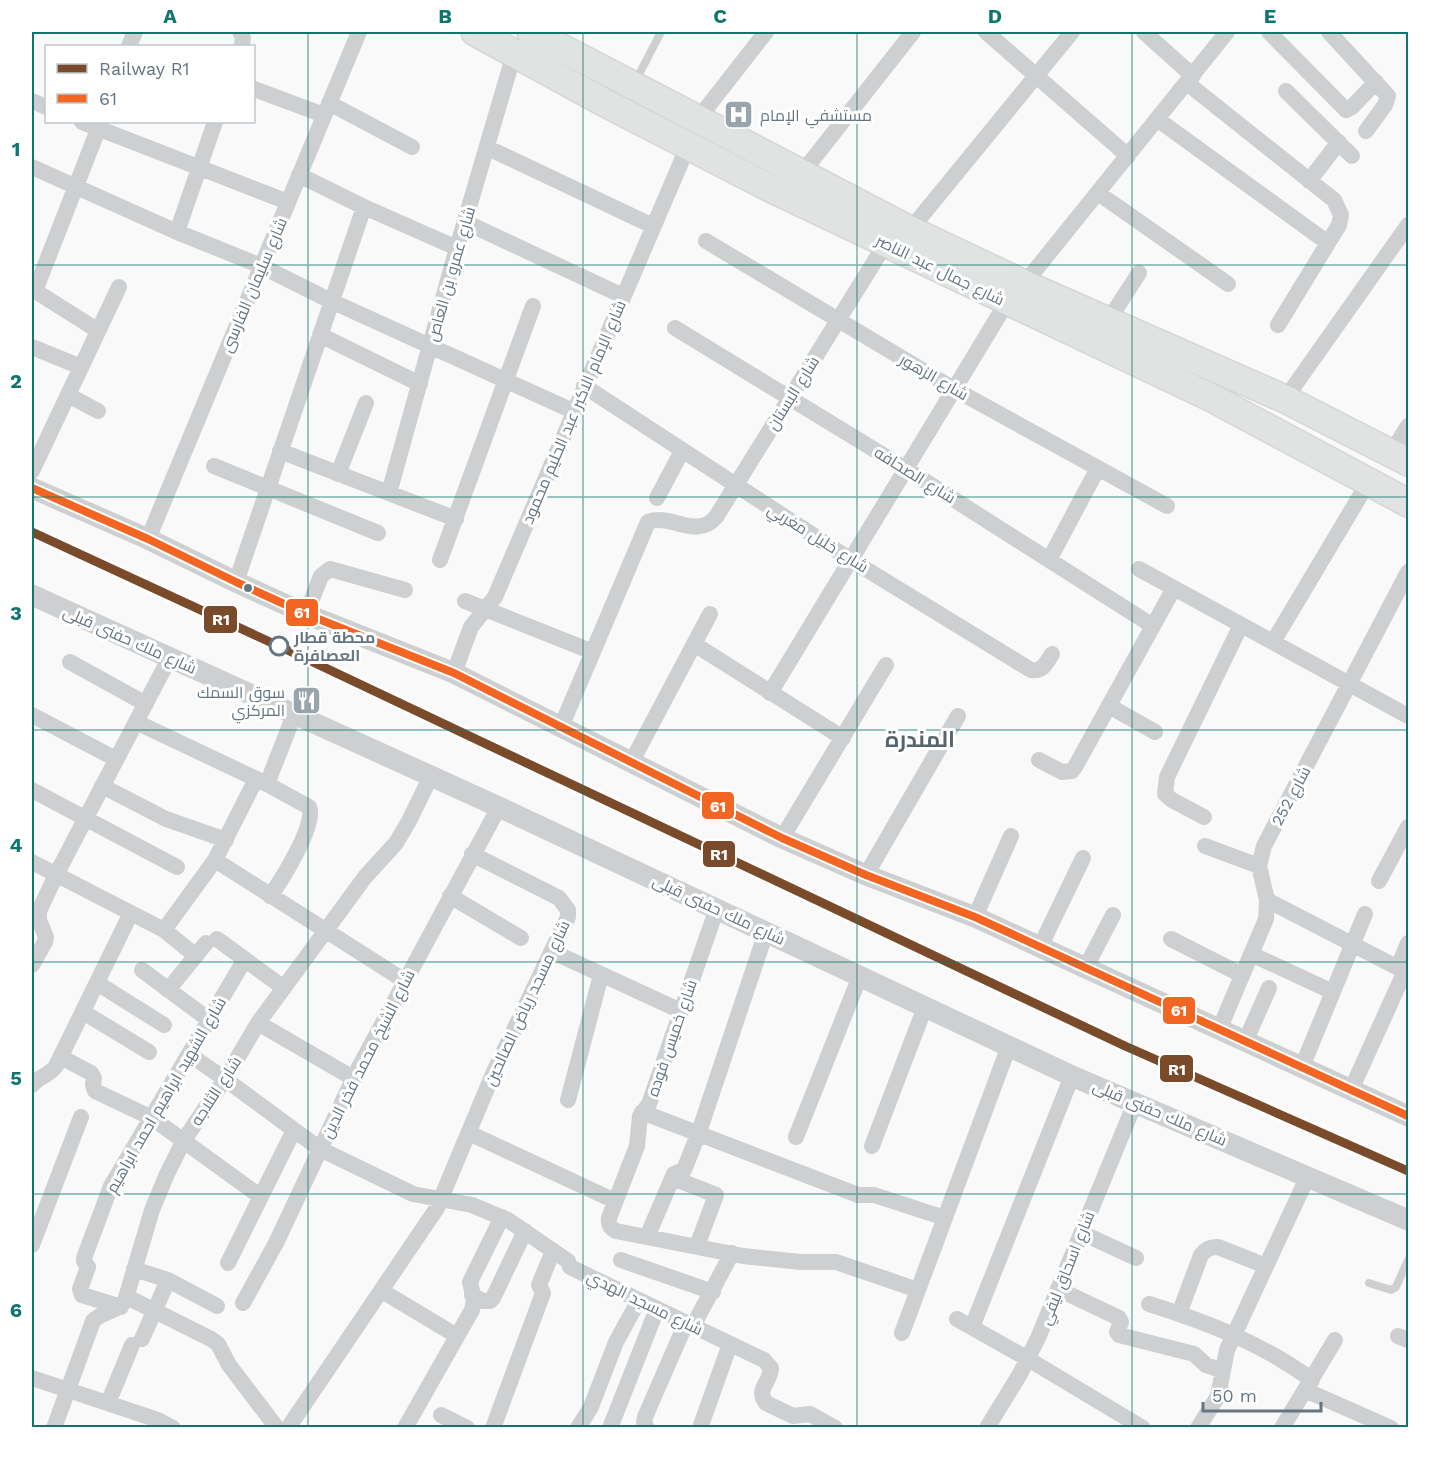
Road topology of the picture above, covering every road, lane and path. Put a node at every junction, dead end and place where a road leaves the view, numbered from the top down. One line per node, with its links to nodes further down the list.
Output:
1 (359, 32): 21 (street, شارع سليمان الفارسى)
2 (475, 32): 13 (main road, شارع جمال عبد الناصر)
3 (531, 32): 17 (main road, شارع جمال عبد الناصر)
4 (661, 32): 17 (lane)
5 (766, 32): 22 (street)
6 (913, 32): 35 (street)
7 (987, 32): 14 (street)
8 (1072, 32): 14 (street)
9 (1144, 32): 15 (street)
10 (1227, 32): 15 (street)
11 (1269, 32): 16 (street)
12 (1329, 32): 16 (street)
13 (514, 54): 20 (main road, شارع جمال عبد الناصر); 30 (street, شارع عمرو بن العاص)
14 (1036, 76): 31 (street); 45 (street)
15 (1190, 79): 23 (street); 37 (street)
16 (1376, 82): 26 (street)
17 (625, 83): 20 (main road); 22 (main road, شارع جمال عبد الناصر)
18 (255, 89): 21 (street)
19 (1286, 91): 27 (street)
20 (607, 104): 28 (main road, شارع جمال عبد الناصر)
21 (327, 109): 29 (street); 36 (street, شارع سليمان الفارسى)
22 (698, 119): 35 (main road, شارع جمال عبد الناصر)
23 (1157, 119): 31 (street); 49 (street)
24 (215, 123): 34 (street)
25 (100, 125): 34 (street); 38 (street)
26 (1366, 131)
27 (1339, 142): 32 (street); 37 (street)
28 (688, 146): 44 (street, شارع الإمام الاكبر عبد الحليم محمود); 48 (main road, شارع جمال عبد الناصر)
29 (412, 147)
30 (488, 148): 42 (street, شارع عمرو بن العاص); 44 (street)
31 (1128, 156): 39 (street)
32 (1352, 156)
33 (32, 167): 38 (street)
34 (199, 168): 40 (street); 46 (street)
35 (802, 173): 45 (main road, شارع جمال عبد الناصر)
36 (299, 175): 40 (street, شارع سليمان الفارسى); 41 (street)
37 (1309, 181): 49 (street)
38 (76, 189): 46 (street); 55 (street)
39 (1098, 193): 53 (street); 56 (street)
40 (288, 202): 51 (street, شارع سليمان الفارسى)
41 (364, 207): 50 (street); 58 (street)
42 (465, 222): 50 (street, شارع عمرو بن العاص); 57 (street)
43 (1408, 225): 75 (street)
44 (653, 226): 57 (street, شارع الإمام الاكبر عبد الحليم محمود)
45 (910, 231): 56 (main road, شارع جمال عبد الناصر)
46 (177, 232): 51 (street)
47 (706, 241): 60 (street, شارع الزهور)
48 (886, 243): 56 (main road, شارع جمال عبد الناصر); 60 (street, شارع البستان)
49 (1328, 243): 62 (street)
50 (457, 248): 66 (street, شارع عمرو بن العاص)
51 (261, 266): 58 (street); 98 (street, شارع سليمان الفارسى)
52 (1138, 273): 61 (street)
53 (1228, 284)
54 (119, 287): 64 (street)
55 (33, 290): 64 (street)
56 (1015, 293): 61 (main road, شارع جمال عبد الناصر); 72 (street); 88 (main road, شارع جمال عبد الناصر)
57 (623, 296): 71 (street, شارع الإمام الاكبر عبد الحليم محمود)
58 (331, 301): 65 (street); 66 (street)
59 (533, 306): 69 (street)
60 (837, 321): 72 (street, شارع الزهور); 74 (street, شارع البستان)
61 (1108, 321): 75 (main road, شارع جمال عبد الناصر)
62 (1278, 325)
63 (675, 328): 74 (street, شارع الصحافه)
64 (98, 330): 68 (street)
65 (320, 335): 70 (street); 80 (street)
66 (431, 346): 69 (street); 70 (street, شارع عمرو بن العاص)
67 (32, 347): 68 (street)
68 (81, 367): 73 (street)
69 (507, 381): 78 (street); 96 (street)
70 (420, 384): 92 (street, شارع عمرو بن العاص)
71 (584, 386): 78 (street, شارع الإمام الاكبر عبد الحليم محمود); 81 (street, شارع خليل مغربي)
72 (954, 389): 84 (street, شارع الزهور); 85 (street)
73 (68, 395): 77 (street); 86 (street)
74 (790, 398): 85 (street, شارع الصحافه); 89 (street, شارع البستان)
75 (1285, 399): 82 (main road, شارع جمال عبد الناصر)
76 (366, 404): 87 (street)
77 (99, 411)
78 (573, 411): 109 (street, شارع الإمام الاكبر عبد الحليم محمود)
79 (1408, 426): 82 (street)
80 (280, 451): 87 (street); 91 (street)
81 (682, 451): 89 (street, شارع خليل مغربي); 93 (street)
82 (1400, 457)
83 (214, 466): 91 (street)
84 (1098, 468): 95 (street, شارع الزهور); 101 (street)
85 (906, 469): 100 (street); 101 (street, شارع الصحافه)
86 (32, 471)
87 (338, 474): 92 (street)
88 (1369, 481): 94 (main road, شارع جمال عبد الناصر); 114 (street)
89 (736, 486): 100 (street, شارع خليل مغربي); 116 (street, شارع البستان)
90 (32, 488): 98 (street)
91 (267, 489): 97 (street); 104 (street)
92 (389, 493): 96 (street)
93 (657, 498)
94 (1408, 503)
95 (1167, 506)
96 (456, 519): 99 (street)
97 (378, 533)
98 (148, 539): 104 (street)
99 (440, 560)
100 (851, 560): 117 (street, شارع خليل مغربي); 123 (street)
101 (1049, 560): 113 (street, شارع الصحافه)
102 (1139, 569): 105 (street)
103 (1408, 572): 122 (street, شارع 252)
104 (236, 582): 110 (street)
105 (1174, 588): 112 (street); 113 (street)
106 (405, 590): 110 (street)
107 (32, 595): 118 (street, شارع ملك حفنى قبلى)
108 (465, 601): 109 (street)
109 (486, 610): 116 (street); 121 (street, شارع الإمام الاكبر عبد الحليم محمود)
110 (306, 614): 121 (street)
111 (710, 614): 115 (street)
112 (1241, 625): 114 (street); 143 (street)
113 (1153, 626): 125 (street)
114 (1273, 642): 122 (street)
115 (694, 644): 123 (street); 136 (street)
116 (593, 651): 131 (street)
117 (1052, 654)
118 (170, 657): 124 (street); 127 (street, شارع ملك حفنى قبلى)
119 (70, 662): 124 (street)
120 (886, 666): 133 (street)
121 (454, 673): 131 (street)
122 (1350, 684): 129 (street); 153 (street, شارع 252)
123 (771, 693): 133 (street)
124 (146, 704): 130 (street)
125 (1109, 706): 132 (street); 135 (street)
126 (32, 715): 134 (street)
127 (294, 715): 137 (street, شارع ملك حفنى قبلى); 138 (street)
128 (958, 716): 156 (street)
129 (1408, 716)
130 (136, 722): 134 (street); 138 (street)
131 (561, 727): 136 (street)
132 (1155, 732)
133 (843, 738): 146 (street)
134 (116, 759): 139 (street)
135 (1039, 760)
136 (631, 763): 146 (street)
137 (431, 777): 141 (street, شارع ملك حفنى قبلى); 168 (street, شارع الثلاجه)
138 (262, 781): 147 (street); 158 (street)
139 (102, 786): 142 (street); 147 (street)
140 (32, 790): 142 (street)
141 (499, 807): 149 (street, شارع الشيخ محمد فخر الدين); 161 (street, شارع ملك حفنى قبلى)
142 (86, 818): 154 (street); 155 (street)
143 (1204, 818)
144 (1408, 827): 157 (street)
145 (1011, 836): 165 (street)
146 (782, 838): 156 (street)
147 (226, 840): 151 (street)
148 (1205, 846): 153 (street)
149 (472, 854): 159 (street, شارع الشيخ محمد فخر الدين); 176 (street, شارع مسجد رياض الصالحين)
150 (1083, 858): 175 (street)
151 (215, 860): 158 (street); 167 (street)
152 (32, 862): 155 (street)
153 (1259, 866): 160 (street)
154 (177, 867)
155 (56, 874): 162 (street); 166 (street)
156 (866, 875): 165 (street)
157 (1379, 881)
158 (270, 896): 168 (street)
159 (450, 896): 170 (street); 186 (street, شارع الشيخ محمد فخر الدين)
160 (1267, 900): 173 (street); 177 (street)
161 (717, 908): 169 (street, شارع ملك حفنى قبلى); 193 (street, شارع خميس فوده)
162 (131, 913): 167 (street); 187 (street)
163 (1365, 914): 173 (street)
164 (1113, 915): 180 (street)
165 (975, 917): 175 (street)
166 (37, 927): 179 (street)
167 (164, 930): 174 (street)
168 (326, 931): 186 (street); 188 (street, شارع الثلاجه)
169 (766, 932): 185 (street, شارع ملك حفنى قبلى); 217 (street)
170 (521, 938)
171 (1171, 939): 184 (street)
172 (1408, 943): 182 (street)
173 (1353, 945): 182 (street); 191 (street)
174 (206, 946): 178 (street); 190 (street)
175 (1040, 947): 180 (street)
176 (554, 952): 183 (street); 218 (street, شارع مسجد رياض الصالحين)
177 (1251, 954): 184 (street); 191 (street)
178 (246, 959): 188 (street); 195 (street, شارع الشهيد ابراهيم احمد ابراهيم)
179 (32, 965)
180 (1086, 967): 198 (street)
181 (142, 970): 190 (street)
182 (1404, 970): 209 (street)
183 (602, 975): 193 (street); 210 (street)
184 (1242, 975): 198 (street)
185 (860, 976): 192 (street, شارع ملك حفنى قبلى); 219 (street)
186 (405, 981): 206 (street, شارع الشيخ محمد فخر الدين)
187 (97, 983): 194 (street); 197 (street)
188 (284, 988): 196 (street, شارع الثلاجه)
189 (1269, 988): 199 (street)
190 (168, 990): 195 (street)
191 (1333, 992): 204 (street)
192 (925, 1007): 200 (street, شارع ملك حفنى قبلى); 221 (street)
193 (681, 1011): 212 (street, شارع خميس فوده)
194 (82, 1012): 201 (street); 203 (street)
195 (209, 1020): 202 (street, شارع الشهيد ابراهيم احمد ابراهيم)
196 (258, 1023): 206 (street); 207 (street, شارع الثلاجه)
197 (164, 1025)
198 (1219, 1030): 199 (street)
199 (1245, 1042): 204 (street)
200 (1009, 1046): 205 (street, شارع ملك حفنى قبلى); 229 (street)
201 (149, 1052)
202 (189, 1055): 207 (street, شارع مسجد الهدي); 215 (street, شارع الشهيد ابراهيم احمد ابراهيم)
203 (61, 1057): 208 (street); 215 (street)
204 (1302, 1067): 209 (street)
205 (1072, 1076): 211 (street, شارع ملك حفنى قبلى); 265 (street)
206 (353, 1078): 222 (street, شارع الشيخ محمد فخر الدين)
207 (225, 1079): 216 (street, شارع مسجد الهدي); 220 (street, شارع الثلاجه)
208 (32, 1085)
209 (1351, 1090): 213 (street)
210 (568, 1100)
211 (1135, 1103): 223 (street, شارع ملك حفنى قبلى); 232 (street, شارع اسحاق ليفي)
212 (642, 1112): 217 (street); 227 (street, شارع خميس فوده)
213 (1408, 1116)
214 (81, 1117): 234 (street)
215 (152, 1118): 220 (street); 252 (street, شارع الشهيد ابراهيم احمد ابراهيم)
216 (294, 1130): 222 (street, شارع مسجد الهدي); 225 (street)
217 (699, 1132): 224 (street); 229 (street)
218 (469, 1133): 226 (street, شارع مسجد رياض الصالحين); 227 (street)
219 (796, 1137)
220 (184, 1140): 225 (street); 243 (street, شارع الثلاجه)
221 (872, 1146)
222 (320, 1149): 226 (street, شارع مسجد الهدي); 253 (street, شارع الشيخ محمد فخر الدين)
223 (1308, 1176): 230 (street, شارع ملك حفنى قبلى); 242 (street)
224 (672, 1178): 233 (street); 235 (street)
225 (261, 1197): 241 (street)
226 (441, 1199): 228 (street, شارع مسجد الهدي); 248 (street, شارع مسجد رياض الصالحين)
227 (615, 1201): 233 (street, شارع خميس فوده)
228 (502, 1217): 231 (street, شارع مسجد الهدي); 250 (street)
229 (945, 1218): 247 (street)
230 (1408, 1220)
231 (525, 1231): 236 (street, شارع مسجد الهدي); 250 (street)
232 (1082, 1233): 238 (street); 246 (street, شارع اسحاق ليفي)
233 (647, 1237): 235 (street)
234 (32, 1245)
235 (697, 1246): 237 (street)
236 (553, 1251): 251 (street, شارع مسجد الهدي); 279 (street)
237 (732, 1253): 247 (street); 249 (street)
238 (1136, 1258)
239 (621, 1260): 249 (street)
240 (1408, 1260): 245 (lane)
241 (228, 1263)
242 (1266, 1266): 258 (street); 261 (street)
243 (134, 1269): 244 (street); 252 (street, شارع الثلاجه)
244 (168, 1280): 255 (street); 257 (street)
245 (1369, 1282)
246 (1058, 1289): 265 (street, شارع اسحاق ليفي); 266 (street)
247 (918, 1290): 260 (street)
248 (382, 1291): 262 (street); 276 (street, شارع مسجد رياض الصالحين)
249 (713, 1292): 259 (street)
250 (472, 1295): 262 (street)
251 (639, 1300): 256 (street, شارع مسجد الهدي); 280 (street)
252 (124, 1302): 257 (street); 269 (street)
253 (243, 1303)
254 (1149, 1304): 258 (street)
255 (217, 1306)
256 (657, 1309): 259 (street, شارع مسجد الهدي); 281 (street)
257 (155, 1311): 270 (street); 275 (street)
258 (1179, 1314): 261 (street)
259 (690, 1325): 264 (street, شارع مسجد الهدي); 282 (street)
260 (902, 1333)
261 (1233, 1335): 266 (street); 268 (street)
262 (457, 1336): 277 (street)
263 (1335, 1340): 268 (street)
264 (730, 1344): 272 (street, شارع مسجد الهدي); 283 (street)
265 (1028, 1359): 285 (street, شارع اسحاق ليفي); 286 (street)
266 (1223, 1371): 287 (street)
267 (32, 1378): 269 (street)
268 (1308, 1385): 288 (street); 289 (street)
269 (67, 1389): 270 (street); 274 (street)
270 (108, 1403): 273 (street)
271 (441, 1415): 278 (street)
272 (795, 1422): 284 (street, شارع مسجد الهدي)
273 (162, 1425)
274 (54, 1428)
275 (277, 1428)
276 (288, 1428)
277 (405, 1428)
278 (467, 1428)
279 (493, 1428)
280 (578, 1428)
281 (610, 1428)
282 (647, 1428)
283 (700, 1428)
284 (835, 1428)
285 (987, 1428)
286 (1143, 1428)
287 (1198, 1428)
288 (1282, 1428)
289 (1391, 1428)

